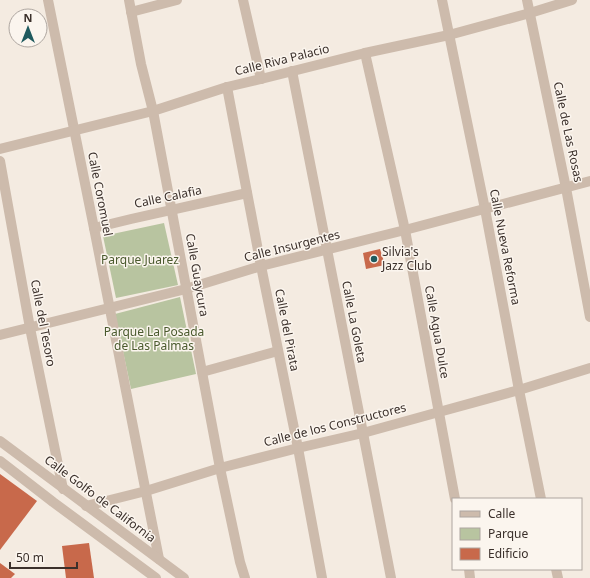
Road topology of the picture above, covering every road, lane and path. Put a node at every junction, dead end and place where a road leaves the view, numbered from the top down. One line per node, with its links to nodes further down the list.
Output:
1 (48, 0): 16 (street, Calle Coromuel)
2 (129, 0): 8 (street, Calle Guaycura)
3 (177, 0): 8 (street)
4 (243, 0): 13 (street)
5 (442, 0): 10 (street, Calle Nueva Reforma)
6 (527, 0): 9 (street, Calle de Las Rosas)
7 (572, 0): 9 (street, Calle Riva Palacio)
8 (131, 12): 15 (street, Calle Guaycura)
9 (530, 13): 10 (street, Calle Riva Palacio); 20 (street, Calle de Las Rosas)
10 (449, 35): 11 (street, Calle Riva Palacio); 22 (street, Calle Nueva Reforma)
11 (365, 53): 12 (street, Calle Riva Palacio); 25 (street, Calle Agua Dulce)
12 (292, 71): 13 (street, Calle Riva Palacio); 26 (street, Calle La Goleta)
13 (261, 78): 14 (street, Calle Riva Palacio)
14 (227, 87): 15 (street, Calle Riva Palacio); 21 (street, Calle del Pirata)
15 (153, 110): 16 (street, Calle Riva Palacio); 23 (street, Calle Guaycura)
16 (74, 131): 17 (street, Calle Riva Palacio); 24 (street, Calle Coromuel)
17 (0, 149)
18 (0, 161): 31 (street, Calle del Tesoro)
19 (590, 181): 20 (street, Calle Insurgentes)
20 (566, 188): 22 (street, Calle Insurgentes); 30 (street, Calle de Las Rosas)
21 (247, 193): 23 (street, Calle Calafia); 27 (street, Calle del Pirata)
22 (486, 209): 25 (street, Calle Insurgentes); 36 (street, Calle Nueva Reforma)
23 (172, 210): 24 (street, Calle Calafia); 28 (street, Calle Guaycura)
24 (94, 228): 29 (street, Calle Coromuel)
25 (405, 230): 26 (street, Calle Insurgentes); 37 (street, Calle Agua Dulce)
26 (327, 251): 27 (street, Calle Insurgentes); 38 (street, Calle La Goleta)
27 (261, 266): 28 (street, Calle Insurgentes); 33 (street, Calle del Pirata)
28 (186, 289): 29 (street, Calle Insurgentes); 35 (street, Calle Guaycura)
29 (109, 308): 31 (street, Calle Insurgentes); 44 (street, Calle Coromuel)
30 (590, 318)
31 (30, 328): 32 (street, Calle Insurgentes); 43 (street, Calle del Tesoro)
32 (0, 335)
33 (278, 352): 35 (street); 40 (street, Calle del Pirata)
34 (590, 368): 36 (street, Calle de los Constructores)
35 (202, 372): 42 (street, Calle Guaycura)
36 (519, 390): 37 (street, Calle de los Constructores); 46 (street, Calle Nueva Reforma)
37 (439, 412): 38 (street, Calle de los Constructores); 45 (street, Calle Agua Dulce)
38 (363, 433): 40 (street, Calle de los Constructores); 55 (street, Calle La Goleta)
39 (0, 441): 43 (street, Calle Golfo de California)
40 (298, 448): 42 (street, Calle de los Constructores); 54 (street, Calle del Pirata)
41 (0, 461): 47 (street)
42 (220, 468): 44 (street, Calle de los Constructores); 53 (street, Calle Guaycura)
43 (63, 489): 47 (street); 48 (street, Calle Golfo de California)
44 (146, 491): 48 (street, Calle de los Constructores); 49 (street, Calle Coromuel)
45 (455, 498)
46 (541, 498)
47 (53, 502): 50 (street)
48 (86, 506): 49 (street, Calle Golfo de California)
49 (158, 558): 51 (street, Calle Coromuel); 52 (street, Calle Golfo de California)
50 (156, 578)
51 (161, 578)
52 (184, 578)
53 (245, 578)
54 (322, 578)
55 (391, 578)

